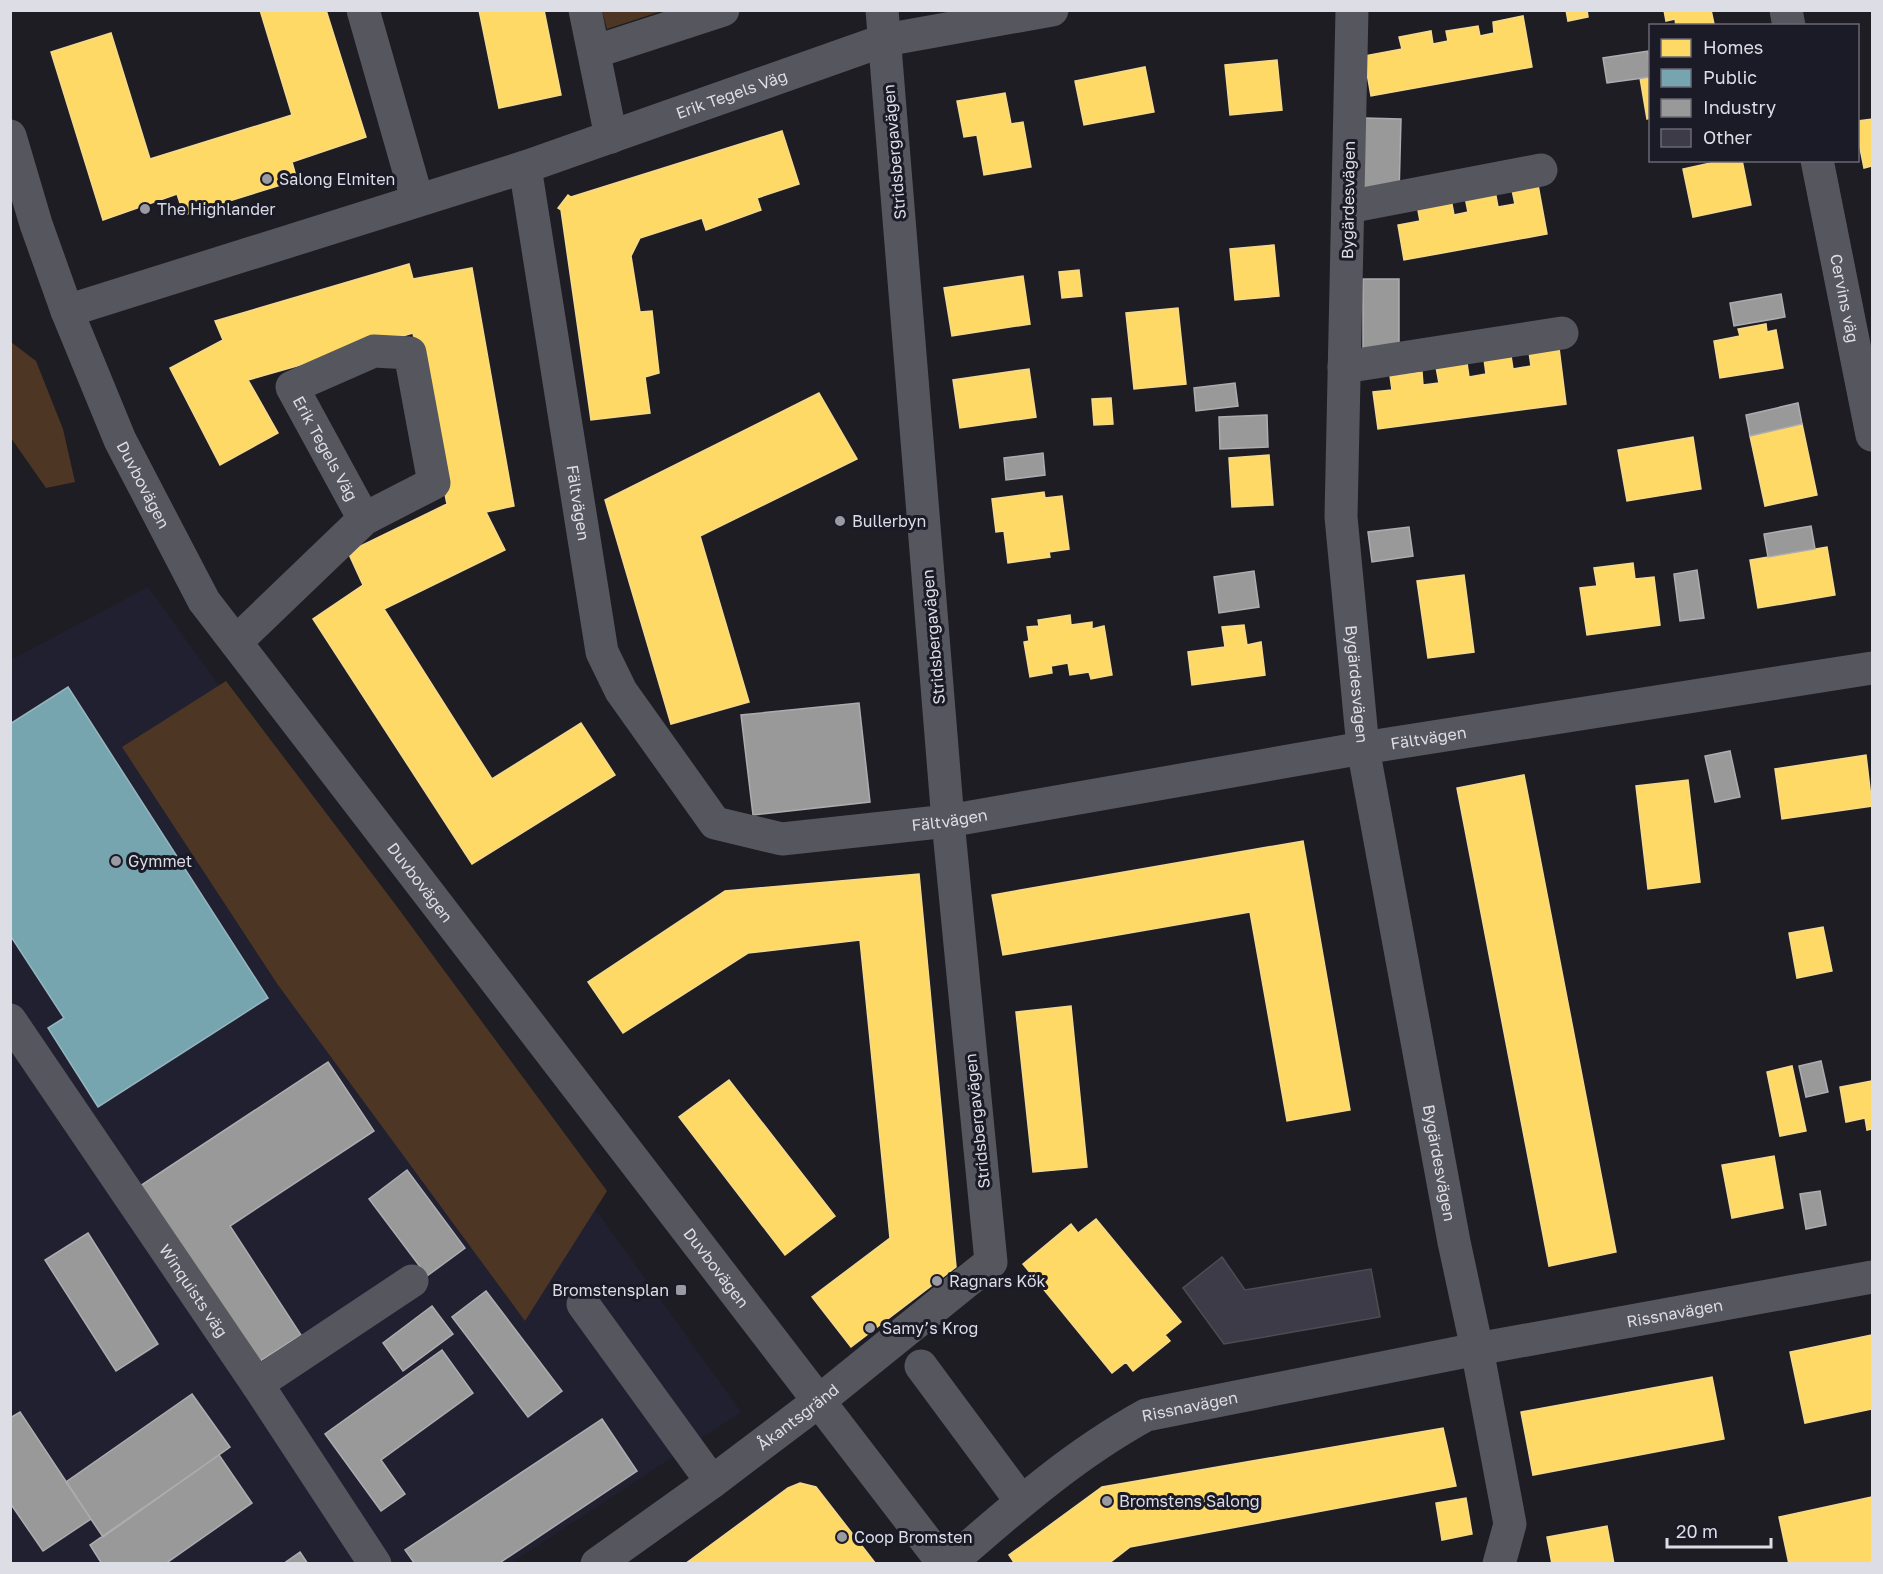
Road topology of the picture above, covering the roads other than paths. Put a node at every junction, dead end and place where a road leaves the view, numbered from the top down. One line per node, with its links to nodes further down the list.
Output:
1 (363, 10): 13 (street)
2 (585, 10): 7 (street)
3 (723, 10): 7 (street)
4 (1052, 10): 6 (street, Erik Tegels Väg)
5 (1352, 10): 14 (street, Bygärdesvägen)
6 (883, 25): 9 (street, Erik Tegels Väg); 23 (street, Stridsbergavägen)
7 (594, 52): 9 (street)
8 (10, 136): 15 (street, Duvbovägen)
9 (610, 137): 11 (street, Erik Tegels Väg)
10 (1816, 162): 18 (street, Cervins väg)
11 (525, 167): 13 (street, Erik Tegels Väg); 23 (street, Fältvägen)
12 (1541, 171): 14 (street)
13 (417, 200): 15 (street, Erik Tegels Väg)
14 (1348, 207): 17 (street, Bygärdesvägen)
15 (67, 311): 20 (street, Duvbovägen)
16 (1562, 333): 17 (street)
17 (1344, 367): 22 (street, Bygärdesvägen)
18 (1872, 435)
19 (364, 519): 19 (street, Erik Tegels Väg); 20 (street, Erik Tegels Väg)
20 (236, 642): 32 (street, Duvbovägen)
21 (1872, 668): 22 (street, Fältvägen)
22 (1362, 748): 23 (street, Fältvägen); 29 (street, Bygärdesvägen)
23 (948, 821): 25 (street, Stridsbergavägen)
24 (10, 1020): 31 (street, Winquists väg)
25 (991, 1262): 32 (street, Åkantsgränd)
26 (1872, 1277): 29 (street, Rissnavägen)
27 (412, 1281): 31 (street)
28 (583, 1304): 33 (street)
29 (1477, 1349): 34 (street, Rissnavägen); 39 (street)
30 (921, 1366): 34 (street)
31 (256, 1384): 35 (street, Winquists väg)
32 (819, 1401): 33 (street, Åkantsgränd); 37 (street, Duvbovägen)
33 (712, 1482): 36 (street, Åkantsgränd)
34 (1021, 1501): 38 (street, Rissnavägen)
35 (375, 1563)
36 (597, 1563)
37 (944, 1563)
38 (949, 1563)
39 (1499, 1563)

